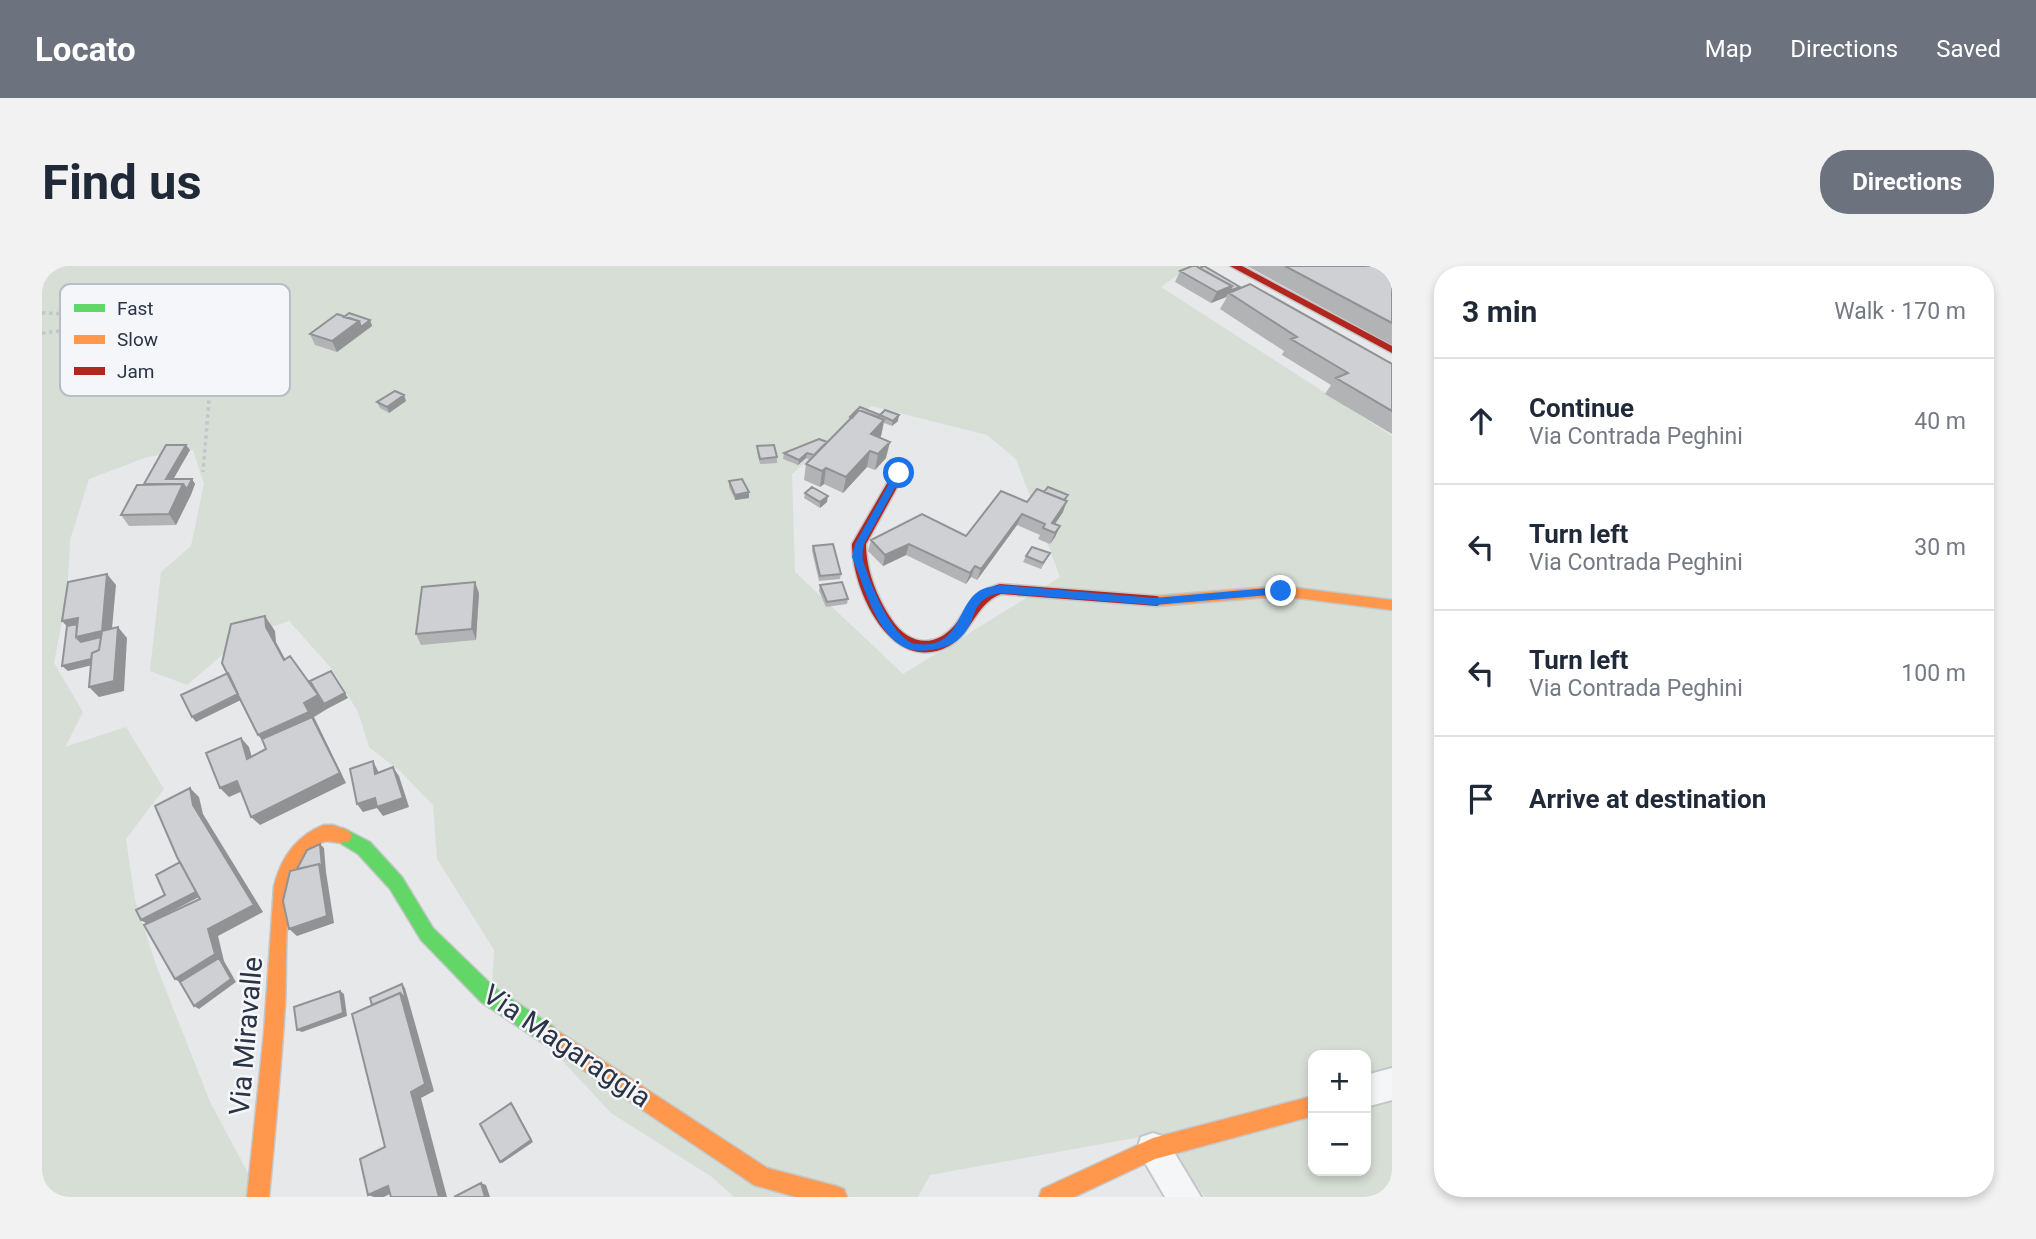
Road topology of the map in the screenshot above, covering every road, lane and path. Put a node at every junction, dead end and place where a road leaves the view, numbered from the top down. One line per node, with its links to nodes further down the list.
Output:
1 (1235, 266): 6 (street)
2 (42, 313): 3 (path)
3 (60, 313)
4 (60, 331): 5 (path)
5 (42, 333)
6 (1392, 350)
7 (209, 396): 8 (path)
8 (203, 472)
9 (899, 473): 10 (street)
10 (1392, 605)
11 (284, 878): 16 (street, Via Miravalle); 17 (street, Via Magaraggia)
12 (1392, 1084): 13 (street)
13 (1371, 1090)
14 (1308, 1106): 15 (street)
15 (1153, 1149): 18 (street); 19 (street)
16 (258, 1197)
17 (835, 1197)
18 (1050, 1197)
19 (1184, 1197)

